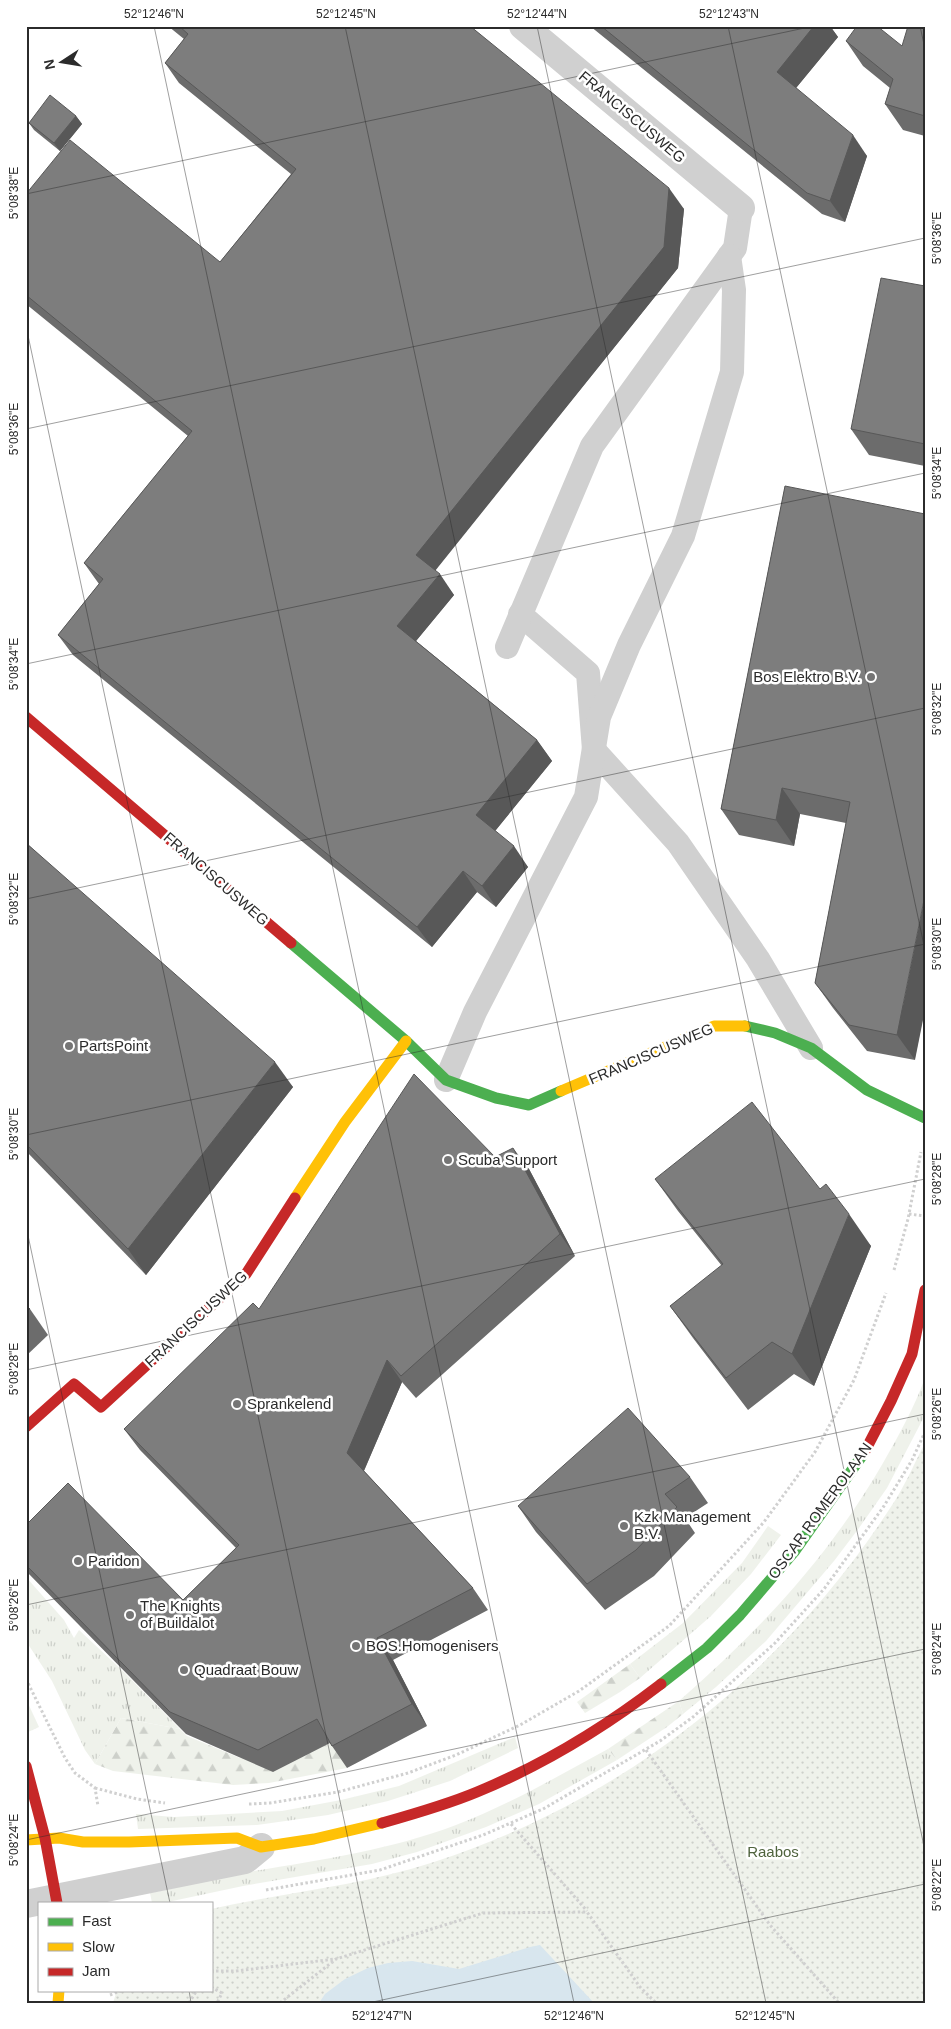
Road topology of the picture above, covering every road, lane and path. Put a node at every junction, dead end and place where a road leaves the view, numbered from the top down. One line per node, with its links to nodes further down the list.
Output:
1 (523, 26): 2 (street, FRANCISCUSWEG)
2 (741, 208): 3 (lane)
3 (729, 256): 4 (lane); 7 (lane)
4 (520, 614): 5 (lane); 7 (lane)
5 (507, 646)
6 (26, 717): 8 (street, FRANCISCUSWEG)
7 (594, 750): 9 (lane); 10 (lane)
8 (406, 1042): 10 (street, FRANCISCUSWEG); 19 (street, FRANCISCUSWEG)
9 (812, 1048): 10 (street, FRANCISCUSWEG); 11 (street, FRANCISCUSWEG)
10 (446, 1080)
11 (925, 1118)
12 (921, 1151): 13 (path)
13 (909, 1214): 14 (path); 15 (path)
14 (925, 1216)
15 (893, 1272)
16 (887, 1290): 24 (path)
17 (925, 1290): 18 (street, OSCAR ROMEROLAAN)
18 (919, 1340): 28 (street, OSCAR ROMEROLAAN)
19 (26, 1427)
20 (26, 1679): 23 (path)
21 (646, 1750): 42 (path)
22 (26, 1766): 26 (street)
23 (174, 1803)
24 (243, 1804)
25 (511, 1824): 31 (path)
26 (46, 1838): 27 (street, OSCAR ROMEROLAAN); 28 (street, OSCAR ROMEROLAAN); 29 (street)
27 (26, 1840)
28 (261, 1847): 29 (street, OSCAR ROMEROLAAN)
29 (57, 1900): 30 (street, OSCAR ROMEROLAAN)
30 (42, 1902)
31 (587, 1912): 32 (path); 41 (path)
32 (336, 1959): 33 (path); 40 (path)
33 (212, 1971)
34 (212, 1987): 39 (path)
35 (118, 1992): 37 (path)
36 (196, 1992): 38 (path)
37 (110, 1995)
38 (189, 2003)
39 (217, 2003)
40 (280, 2003)
41 (656, 2003)
42 (839, 2003)

